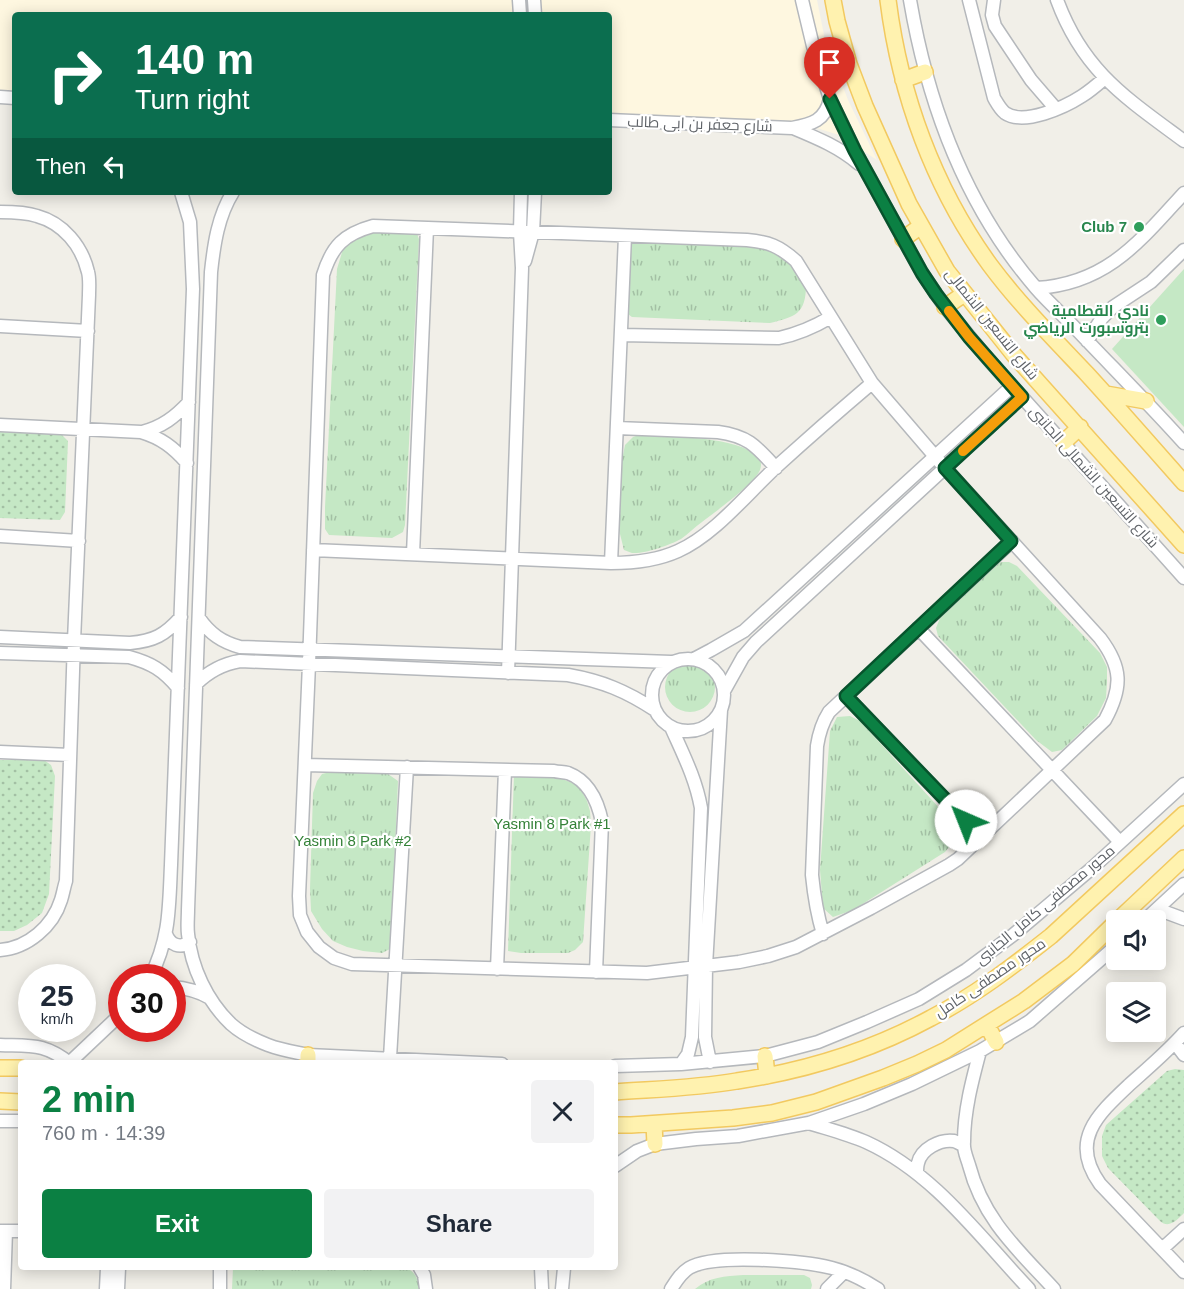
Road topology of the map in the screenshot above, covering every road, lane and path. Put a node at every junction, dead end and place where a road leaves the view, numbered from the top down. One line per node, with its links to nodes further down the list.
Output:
1 (802, 0): 13 (street, شارع التسعين الشمالى الجانبى)
2 (833, 0): 9 (main road, شارع التسعين الشمالى)
3 (842, 0): 9 (main road)
4 (888, 0): 12 (main road)
5 (910, 0): 10 (street)
6 (969, 0): 14 (street)
7 (993, 0): 14 (street)
8 (1057, 0): 11 (street)
9 (837, 21): 27 (main road, شارع التسعين الشمالى)
10 (925, 72): 12 (main road); 35 (street)
11 (1104, 78): 14 (street); 16 (street)
12 (903, 80): 47 (main road)
13 (830, 99): 17 (street, شارع جعفر بن ابى طالب); 20 (street, شارع التسعين الشمالى الجانبى)
14 (1056, 109)
15 (612, 120): 17 (street, شارع جعفر بن ابى طالب)
16 (1165, 127): 18 (street); 19 (street)
17 (792, 128): 20 (street, شارع جعفر بن ابى طالب)
18 (1184, 129)
19 (1184, 141)
20 (864, 167): 32 (street, شارع التسعين الشمالى الجانبى)
21 (1184, 193): 35 (street)
22 (182, 195): 36 (street)
23 (233, 195): 37 (street)
24 (521, 195): 29 (street)
25 (535, 195): 30 (street)
26 (0, 212): 42 (street)
27 (921, 226): 32 (main road); 38 (main road, شارع التسعين الشمالى)
28 (427, 228): 29 (street); 67 (street); 68 (street)
29 (520, 232): 30 (street); 34 (street)
30 (533, 232): 31 (street); 34 (street)
31 (625, 236): 40 (street); 43 (street)
32 (903, 239): 39 (street, شارع التسعين الشمالى الجانبى)
33 (1184, 250): 44 (street)
34 (522, 268): 69 (street)
35 (1036, 288): 44 (street)
36 (193, 289): 37 (street); 50 (street)
37 (211, 290): 73 (street)
38 (964, 294): 39 (main road); 52 (main road, شارع التسعين الشمالى)
39 (945, 307): 46 (street, شارع التسعين الشمالى الجانبى)
40 (831, 317): 43 (street); 45 (street)
41 (0, 326): 42 (street)
42 (88, 331): 54 (street)
43 (621, 335): 53 (street)
44 (1087, 341): 49 (street)
45 (872, 382): 58 (street); 60 (street)
46 (1012, 386): 48 (street, شارع التسعين الشمالى الجانبى); 58 (street)
47 (1106, 394): 49 (main road); 62 (main road)
48 (1022, 397): 56 (street, شارع التسعين الشمالى الجانبى); 61 (street)
49 (1146, 401): 57 (street)
50 (189, 402): 55 (street); 59 (street)
51 (0, 425): 54 (street)
52 (1080, 427): 56 (main road); 66 (main road, شارع التسعين الشمالى)
53 (617, 428): 60 (street); 70 (street)
54 (83, 429): 55 (street); 64 (street)
55 (141, 432): 59 (street)
56 (1064, 442): 71 (street, شارع التسعين الشمالى الجانبى)
57 (1184, 442)
58 (935, 457): 61 (street); 81 (street)
59 (187, 463): 72 (street)
60 (776, 468): 70 (street)
61 (945, 468): 65 (street); 87 (street)
62 (1184, 483)
63 (0, 536): 64 (street)
64 (79, 541): 76 (street)
65 (1011, 541): 74 (street); 97 (street)
66 (1184, 545)
67 (313, 550): 68 (street); 77 (street)
68 (413, 554): 69 (street)
69 (513, 558): 70 (street); 80 (street)
70 (611, 562)
71 (1184, 578)
72 (181, 616): 76 (street); 86 (street)
73 (199, 618): 77 (street); 85 (street)
74 (918, 628): 88 (street); 97 (street)
75 (0, 637): 76 (street)
76 (74, 641): 79 (street)
77 (310, 650): 80 (street); 83 (street)
78 (0, 653): 79 (street)
79 (74, 655): 86 (street); 93 (street)
80 (509, 656): 82 (street); 84 (street)
81 (694, 659): 82 (street); 87 (street)
82 (671, 662): 89 (street)
83 (309, 664): 84 (street); 85 (street); 94 (street)
84 (508, 673): 89 (street)
85 (196, 684): 100 (street)
86 (178, 688): 99 (street)
87 (724, 691): 90 (street)
88 (846, 696): 102 (street); 111 (street)
89 (655, 710): 91 (street)
90 (721, 710): 91 (street); 117 (street)
91 (670, 727): 117 (street)
92 (0, 752): 93 (street)
93 (70, 755): 113 (street)
94 (305, 765): 95 (street); 116 (street)
95 (407, 768): 96 (street); 116 (street)
96 (505, 770): 118 (street); 119 (street)
97 (1052, 770): 102 (street); 103 (street)
98 (1184, 784): 103 (street, محور مصطفى كامل الجانبى)
99 (174, 799): 100 (street); 110 (street)
100 (192, 800): 112 (street)
101 (1184, 814): 141 (main road, محور مصطفى كامل)
102 (981, 837): 111 (street)
103 (1120, 842): 130 (street, محور مصطفى كامل الجانبى)
104 (1184, 858): 107 (main road)
105 (1184, 884): 106 (street)
106 (1157, 909): 108 (street)
107 (1129, 910)
108 (1184, 919)
109 (1106, 932): 122 (main road)
110 (166, 934): 112 (street); 115 (street)
111 (823, 934): 117 (street)
112 (190, 942): 121 (street)
113 (0, 950)
114 (1106, 955): 125 (street)
115 (156, 964)
116 (396, 966): 118 (street); 131 (street)
117 (701, 967): 119 (street); 136 (street); 137 (street)
118 (497, 969): 119 (street)
119 (596, 972)
120 (186, 988): 121 (street)
121 (211, 999): 132 (street)
122 (987, 1025): 125 (main road); 148 (main road)
123 (108, 1026): 134 (street)
124 (1184, 1034): 126 (street)
125 (996, 1042): 128 (street)
126 (1174, 1043): 129 (street); 157 (street)
127 (0, 1045): 133 (street)
128 (980, 1051): 147 (street); 151 (street)
129 (1184, 1055)
130 (765, 1056): 136 (street, محور مصطفى كامل الجانبى); 141 (main road)
131 (390, 1058): 132 (street); 135 (street)
132 (308, 1059)
133 (66, 1060)
134 (73, 1060)
135 (427, 1060)
136 (710, 1062): 137 (street, محور مصطفى كامل الجانبى)
137 (681, 1064): 138 (street, محور مصطفى كامل الجانبى)
138 (618, 1066)
139 (0, 1068): 140 (main road)
140 (18, 1068)
141 (767, 1076): 142 (main road, محور مصطفى كامل)
142 (618, 1092)
143 (0, 1101): 144 (main road)
144 (18, 1102)
145 (0, 1121): 146 (street)
146 (18, 1121)
147 (809, 1123): 150 (street); 153 (street)
148 (654, 1124): 149 (main road); 150 (main road)
149 (618, 1125)
150 (655, 1144): 152 (street)
151 (963, 1145): 153 (street); 177 (street)
152 (618, 1164)
153 (917, 1173): 176 (street)
154 (1184, 1229): 157 (street)
155 (3, 1231): 156 (street); 166 (street)
156 (18, 1232)
157 (1162, 1249): 165 (street)
158 (112, 1270): 167 (street)
159 (113, 1270): 168 (street)
160 (220, 1270): 169 (street)
161 (421, 1270): 170 (street)
162 (542, 1270): 171 (street)
163 (564, 1270): 172 (street)
164 (844, 1272): 173 (street); 174 (street); 175 (street)
165 (1184, 1272)
166 (4, 1289)
167 (106, 1289)
168 (118, 1289)
169 (220, 1289)
170 (426, 1289)
171 (542, 1289)
172 (562, 1289)
173 (671, 1289)
174 (827, 1289)
175 (878, 1289)
176 (1029, 1289)
177 (1054, 1289)

